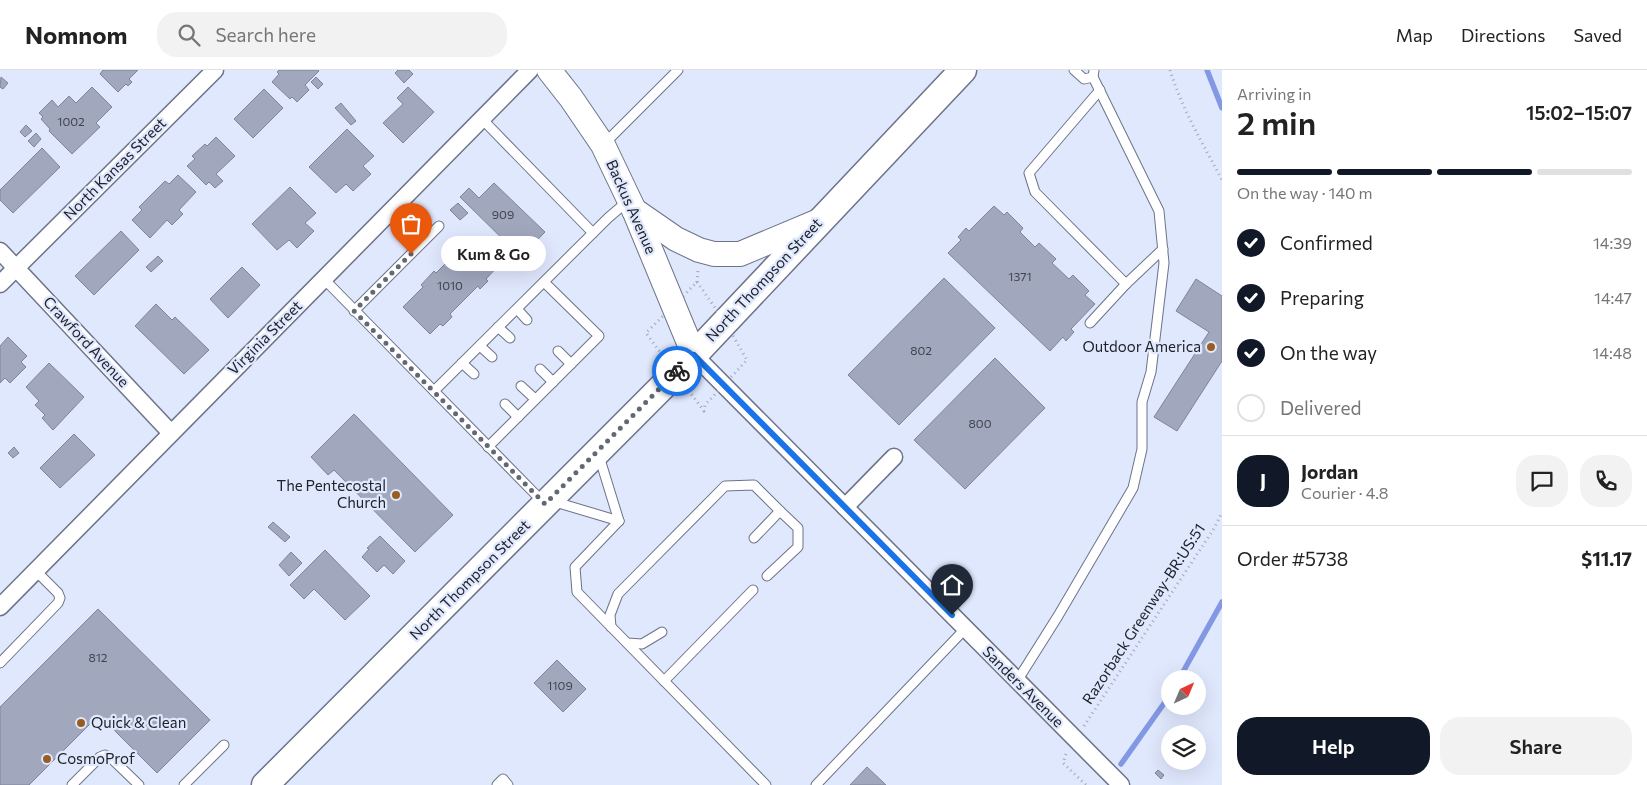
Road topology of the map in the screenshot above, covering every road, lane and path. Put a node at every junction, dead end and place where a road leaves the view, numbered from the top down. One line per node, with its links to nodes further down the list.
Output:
1 (215, 70): 19 (street, North Kansas Street)
2 (530, 70): 10 (street, Virginia Street)
3 (549, 70): 11 (street, Backus Avenue)
4 (678, 70): 11 (lane)
5 (963, 70): 14 (main road, North Thompson Street)
6 (1074, 70): 8 (lane)
7 (1170, 70): 12 (path)
8 (1093, 73): 9 (lane)
9 (1100, 90): 17 (lane); 23 (lane)
10 (482, 119): 16 (lane); 20 (street, Virginia Street)
11 (603, 145): 13 (street, Backus Avenue)
12 (1222, 180)
13 (631, 205): 14 (street); 16 (lane); 37 (street, Backus Avenue)
14 (821, 220): 37 (main road, North Thompson Street)
15 (439, 226): 27 (lane)
16 (593, 233): 21 (lane)
17 (1163, 249): 23 (lane); 72 (lane)
18 (0, 251): 19 (street, Crawford Avenue)
19 (16, 268): 22 (street, North Kansas Street); 52 (street, Crawford Avenue)
20 (324, 279): 27 (lane); 52 (street, Virginia Street)
21 (544, 282): 26 (lane); 40 (lane)
22 (0, 284)
23 (1126, 284): 29 (lane)
24 (693, 286): 25 (path)
25 (705, 295)
26 (517, 309): 28 (lane); 31 (lane)
27 (354, 311): 46 (lane)
28 (527, 320)
29 (1090, 322)
30 (656, 324): 33 (path)
31 (498, 327): 32 (lane); 34 (lane)
32 (510, 338)
33 (654, 343)
34 (480, 346): 38 (lane); 39 (lane)
35 (558, 351): 40 (lane)
36 (743, 351): 42 (path)
37 (694, 355): 54 (main road, North Thompson Street); 57 (street, Sanders Avenue)
38 (492, 357)
39 (462, 363): 43 (lane); 46 (lane)
40 (571, 364): 44 (lane)
41 (540, 368): 44 (lane)
42 (740, 368)
43 (474, 374)
44 (553, 382): 47 (lane)
45 (521, 386): 47 (lane)
46 (434, 391): 53 (lane)
47 (535, 399): 51 (lane)
48 (505, 404): 51 (lane)
49 (700, 404): 50 (path)
50 (705, 405)
51 (518, 417): 53 (lane)
52 (171, 433): 62 (street, Virginia Street)
53 (488, 447): 56 (lane)
54 (597, 451): 56 (main road, North Thompson Street); 60 (lane)
55 (894, 457): 57 (street)
56 (547, 502): 60 (lane); 79 (main road, North Thompson Street)
57 (845, 507): 67 (street, Sanders Avenue)
58 (780, 511): 61 (lane); 63 (lane); 66 (lane)
59 (1222, 512): 73 (path, Razorback Greenway-BR:US:51)
60 (619, 520): 66 (lane)
61 (754, 538)
62 (36, 570): 65 (street, Virginia Street); 70 (lane)
63 (767, 576)
64 (752, 590): 71 (lane)
65 (0, 607)
66 (611, 627): 69 (lane)
67 (965, 629): 72 (street, Sanders Avenue); 83 (lane)
68 (662, 632): 69 (lane)
69 (627, 643): 71 (lane)
70 (0, 663)
71 (664, 681): 82 (lane)
72 (1017, 681): 85 (street, Sanders Avenue)
73 (1083, 728)
74 (224, 745): 78 (lane)
75 (1067, 751): 84 (path)
76 (72, 785): 77 (lane)
77 (139, 785)
78 (184, 785)
79 (265, 785)
80 (497, 785): 81 (lane)
81 (508, 785)
82 (766, 785)
83 (816, 785)
84 (1086, 785)
85 (1122, 785)

